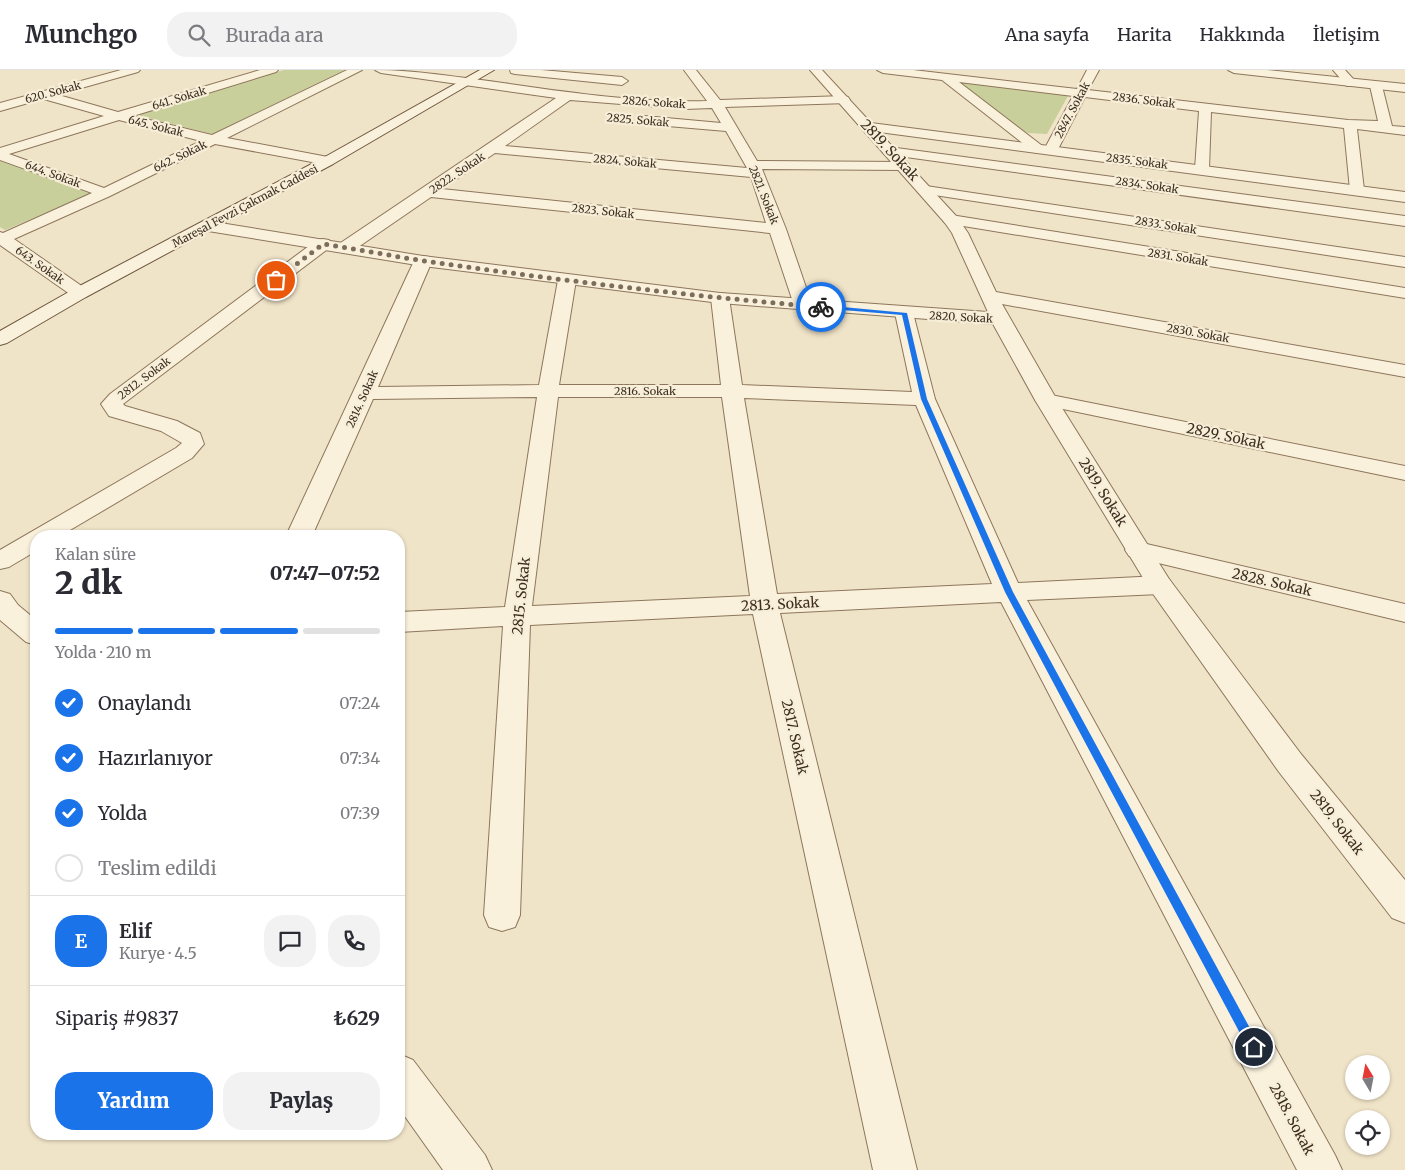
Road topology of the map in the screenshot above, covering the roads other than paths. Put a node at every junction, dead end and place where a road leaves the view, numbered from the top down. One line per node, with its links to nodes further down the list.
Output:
1 (134, 70): 24 (street, 620. Sokak)
2 (272, 70): 32 (street, 641. Sokak)
3 (356, 70): 38 (street, 642. Sokak)
4 (381, 70): 17 (street, 2826. Sokak)
5 (488, 70): 17 (street, Mareşal Fevzi Çakmak Caddesi)
6 (508, 70): 16 (street)
7 (690, 70): 21 (street, 2821. Sokak)
8 (816, 70): 26 (street, 2819. Sokak)
9 (883, 70): 15 (street, 2836. Sokak)
10 (1094, 70): 23 (street, 2847. Sokak)
11 (1234, 70): 14 (street)
12 (1339, 70): 18 (street)
13 (1385, 70): 22 (street)
14 (1280, 73): 18 (street)
15 (945, 77): 23 (street, 2836. Sokak); 40 (street)
16 (635, 82)
17 (465, 83): 25 (street, 2826. Sokak); 43 (street, Mareşal Fevzi Çakmak Caddesi)
18 (1351, 83): 20 (street)
19 (684, 85): 21 (street)
20 (1376, 86): 22 (street); 34 (street)
21 (703, 87): 27 (street, 2821. Sokak)
22 (1399, 88)
23 (1081, 92): 29 (street, 2836. Sokak); 40 (street, 2847. Sokak)
24 (44, 95): 28 (street, 620. Sokak); 32 (street, 645. Sokak)
25 (567, 96): 27 (street, 2826. Sokak); 30 (street, 2822. Sokak)
26 (844, 100): 27 (street, 2826. Sokak); 35 (street, 2819. Sokak)
27 (718, 105): 36 (street, 2821. Sokak)
28 (0, 107)
29 (1205, 107): 34 (street, 2836. Sokak); 45 (street)
30 (545, 112): 31 (street); 39 (street, 2822. Sokak)
31 (565, 113)
32 (117, 116): 38 (street, 645. Sokak); 41 (street, 641. Sokak)
33 (634, 120): 36 (street, 2825. Sokak)
34 (1350, 124): 37 (street, 2836. Sokak); 47 (street)
35 (868, 127): 40 (street, 2835. Sokak); 42 (street, 2819. Sokak)
36 (732, 128): 44 (street, 2821. Sokak)
37 (1405, 131)
38 (214, 140): 43 (street, 645. Sokak); 49 (street, 642. Sokak)
39 (492, 149): 44 (street, 2824. Sokak); 48 (street, 2822. Sokak)
40 (1045, 150): 45 (street, 2835. Sokak)
41 (0, 153): 49 (street, 644. Sokak)
42 (896, 158): 44 (street, 2824. Sokak); 46 (street, 2819. Sokak); 52 (street, 2834. Sokak)
43 (328, 161): 53 (street, Mareşal Fevzi Çakmak Caddesi)
44 (755, 169): 54 (street, 2821. Sokak)
45 (1202, 169): 47 (street, 2835. Sokak)
46 (926, 190): 51 (street, 2819. Sokak); 59 (street, 2833. Sokak)
47 (1357, 190): 50 (street, 2835. Sokak)
48 (428, 192): 54 (street, 2823. Sokak); 57 (street, 2822. Sokak)
49 (105, 193): 55 (street, 642. Sokak)
50 (1405, 197)
51 (951, 220): 62 (street, 2831. Sokak); 63 (street, 2819. Sokak)
52 (1405, 221)
53 (208, 226): 56 (street, 2820. Sokak); 61 (street, Mareşal Fevzi Çakmak Caddesi)
54 (778, 229): 65 (street, 2821. Sokak)
55 (1, 238): 61 (street, 643. Sokak)
56 (323, 244): 57 (street, 2820. Sokak); 76 (street, 2812. Sokak)
57 (345, 248): 58 (street, 2820. Sokak)
58 (423, 261): 60 (street, 2820. Sokak); 72 (street, 2814. Sokak)
59 (1405, 262)
60 (567, 280): 64 (street, 2820. Sokak); 70 (street, 2815. Sokak)
61 (80, 293): 68 (street, Mareşal Fevzi Çakmak Caddesi)
62 (1405, 294)
63 (990, 296): 67 (street, 2819. Sokak); 69 (street, 2830. Sokak)
64 (720, 298): 65 (street, 2820. Sokak); 71 (street, 2817. Sokak)
65 (803, 305): 66 (street, 2820. Sokak)
66 (904, 313): 67 (street, 2820. Sokak); 73 (street, 2818. Sokak)
67 (1000, 319): 74 (street, 2819. Sokak)
68 (0, 339)
69 (1405, 370)
70 (548, 391): 71 (street, 2816. Sokak); 72 (street, 2816. Sokak); 86 (street, 2815. Sokak)
71 (732, 391): 73 (street, 2816. Sokak); 83 (street, 2817. Sokak)
72 (365, 393): 77 (street, 2814. Sokak)
73 (924, 399): 82 (street, 2818. Sokak)
74 (1046, 400): 75 (street, 2829. Sokak); 79 (street, 2819. Sokak)
75 (1405, 473)
76 (52, 530)
77 (302, 530)
78 (30, 544): 80 (street)
79 (1138, 550): 81 (street, 2819. Sokak); 85 (street, 2828. Sokak)
80 (0, 561)
81 (1160, 585): 82 (street, 2813. Sokak); 89 (street, 2819. Sokak)
82 (1009, 592): 83 (street, 2813. Sokak); 94 (street, 2818. Sokak)
83 (765, 606): 86 (street, 2813. Sokak); 93 (street, 2817. Sokak)
84 (3, 610): 88 (street)
85 (1405, 613)
86 (517, 616): 87 (street, 2813. Sokak); 90 (street, 2815. Sokak)
87 (405, 622)
88 (30, 630)
89 (1405, 907)
90 (502, 915)
91 (405, 1082): 92 (street)
92 (470, 1170)
93 (895, 1170)
94 (1320, 1170)

